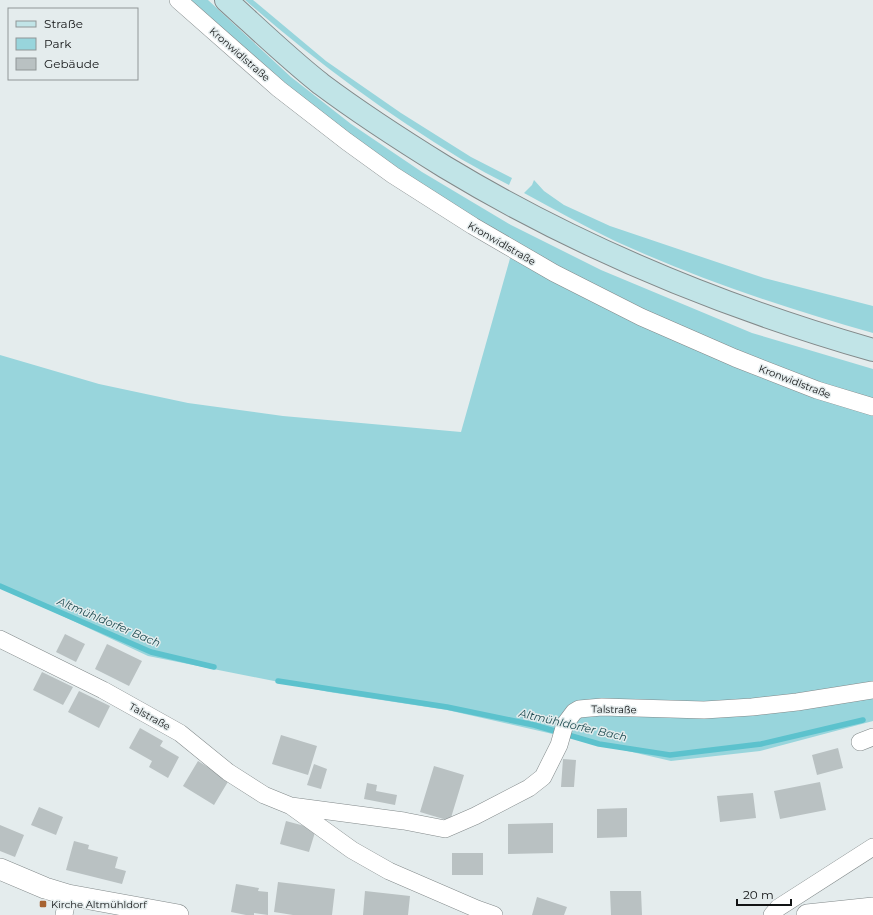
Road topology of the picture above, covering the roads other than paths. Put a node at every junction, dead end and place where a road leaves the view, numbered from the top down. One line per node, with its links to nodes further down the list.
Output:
1 (178, 0): 4 (street, Kronwidlstraße)
2 (226, 0): 3 (main road)
3 (873, 350)
4 (873, 406)
5 (0, 639): 7 (street, Talstraße)
6 (873, 690): 7 (street, Talstraße)
7 (291, 806): 14 (street, Talstraße)
8 (873, 847): 15 (street)
9 (0, 869): 10 (street)
10 (68, 895): 12 (street); 13 (street)
11 (873, 908): 16 (street)
12 (64, 915)
13 (178, 915)
14 (494, 915)
15 (772, 915)
16 (807, 915)

